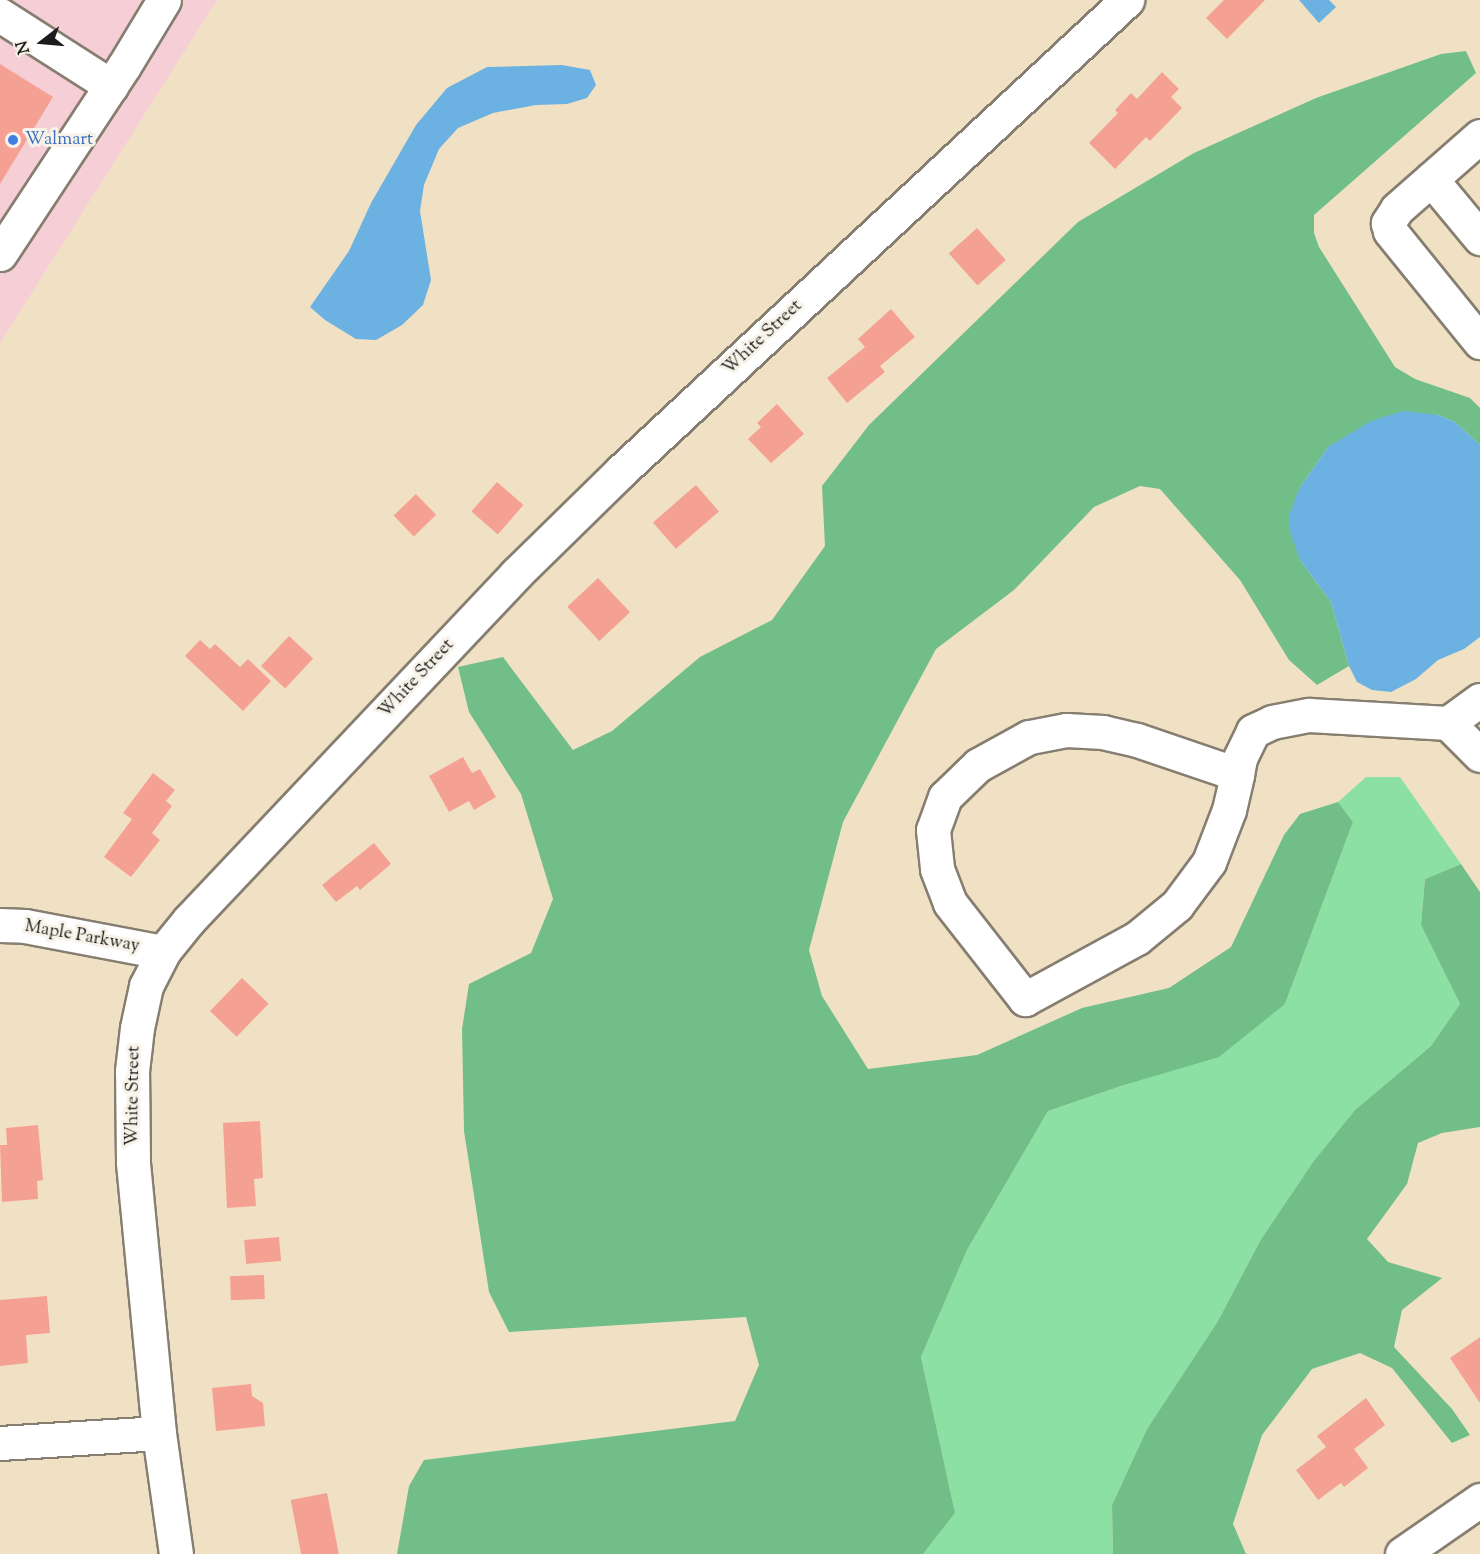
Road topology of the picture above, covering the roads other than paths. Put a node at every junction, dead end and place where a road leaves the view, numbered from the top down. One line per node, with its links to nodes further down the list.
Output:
1 (164, 0): 4 (street)
2 (1127, 0): 15 (street, White Street)
3 (0, 15): 4 (street)
4 (111, 86): 8 (street)
5 (1480, 136): 6 (street)
6 (1431, 179): 7 (street); 9 (street)
7 (1480, 238)
8 (0, 254)
9 (1480, 342)
10 (1480, 700): 11 (street)
11 (1448, 723): 12 (street); 13 (street)
12 (1480, 755)
13 (1237, 774): 13 (street)
14 (0, 925): 15 (street, Maple Parkway)
15 (163, 952): 16 (street, White Street)
16 (159, 1433): 17 (street); 19 (street, White Street)
17 (0, 1443)
18 (1480, 1500): 20 (street)
19 (176, 1554)
20 (1402, 1554)

